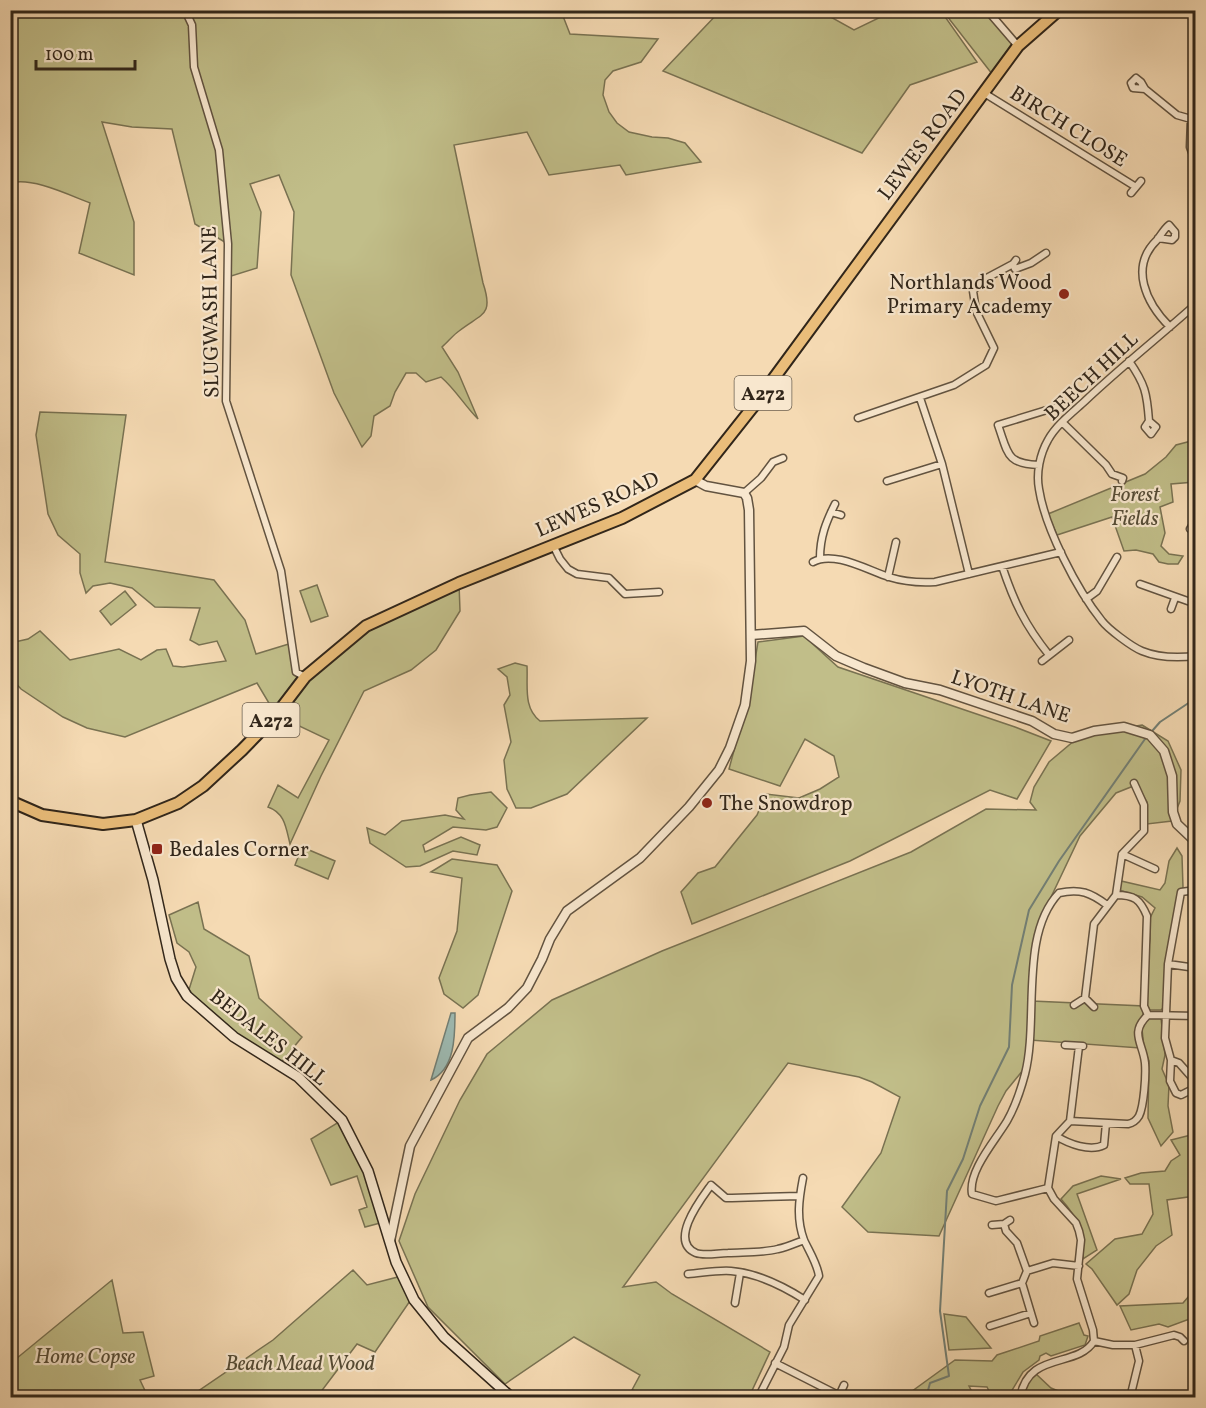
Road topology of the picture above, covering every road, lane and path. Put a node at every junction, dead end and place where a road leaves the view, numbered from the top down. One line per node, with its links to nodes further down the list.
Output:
1 (185, 10): 50 (street, SLUGWASH LANE)
2 (987, 10): 4 (street)
3 (1059, 10): 4 (highway, LEWES ROAD / A272)
4 (1018, 46): 6 (highway, LEWES ROAD / A272)
5 (1144, 89): 7 (street)
6 (984, 93): 9 (street, BIRCH CLOSE); 23 (highway, LEWES ROAD / A272)
7 (1193, 116): 8 (street)
8 (1196, 164)
9 (1141, 180)
10 (1158, 238): 13 (street)
11 (1046, 253): 15 (street)
12 (1196, 304): 13 (street, BEECH HILL)
13 (1170, 327): 14 (street, BEECH HILL)
14 (1129, 361): 18 (street); 19 (street, BEECH HILL)
15 (920, 398): 17 (street); 21 (street)
16 (1063, 405): 22 (street)
17 (858, 418)
18 (1149, 421)
19 (1062, 422): 22 (street, BEECH HILL); 25 (street)
20 (783, 458): 26 (street)
21 (942, 464): 24 (street); 37 (street)
22 (1039, 465): 34 (street, BEECH HILL)
23 (695, 480): 26 (street); 32 (highway, LEWES ROAD / A272)
24 (887, 481)
25 (1122, 481)
26 (744, 493): 45 (street)
27 (835, 504): 28 (street)
28 (831, 512): 29 (street); 38 (street)
29 (841, 515)
30 (1196, 519): 31 (street)
31 (1190, 529)
32 (553, 545): 40 (street); 50 (highway, LEWES ROAD / A272)
33 (898, 547): 38 (street)
34 (1061, 552): 36 (street); 42 (street, BEECH HILL)
35 (1117, 557): 42 (street)
36 (1002, 566): 37 (street); 47 (street)
37 (969, 574): 38 (street)
38 (888, 577)
39 (1140, 584): 41 (street)
40 (659, 592)
41 (1175, 598): 43 (street); 44 (street)
42 (1086, 599): 48 (street, BEECH HILL)
43 (1196, 604)
44 (1171, 609)
45 (751, 635): 54 (street, LYOTH LANE); 78 (street)
46 (1068, 640): 47 (street)
47 (1049, 655): 49 (street)
48 (1196, 656)
49 (1042, 661)
50 (305, 677): 53 (highway, LEWES ROAD / A272)
51 (1134, 783): 55 (street)
52 (10, 801): 53 (highway, LEWES ROAD / A272)
53 (136, 820): 78 (main road, BEDALES HILL)
54 (1196, 842)
55 (1122, 855): 56 (street); 58 (street)
56 (1155, 869)
57 (1196, 890): 60 (street)
58 (1116, 895): 59 (street); 65 (street)
59 (1107, 905): 62 (street); 74 (street)
60 (1168, 964): 61 (street); 66 (street)
61 (1196, 968)
62 (1085, 998): 63 (street); 64 (street)
63 (1074, 1005)
64 (1094, 1007)
65 (1148, 1015): 66 (street); 71 (street)
66 (1166, 1015): 67 (street); 69 (street)
67 (1196, 1016)
68 (1065, 1045): 70 (street)
69 (1171, 1060): 69 (street)
70 (1070, 1120): 71 (street); 72 (street)
71 (1106, 1123): 72 (street)
72 (1056, 1136): 74 (street)
73 (802, 1178): 75 (street)
74 (1048, 1188): 79 (street)
75 (799, 1196): 77 (street); 77 (street)
76 (992, 1225): 80 (street)
77 (804, 1239): 85 (street)
78 (390, 1241): 96 (main road, BEDALES HILL)
79 (1079, 1266): 80 (street); 90 (street)
80 (1027, 1271): 83 (street)
81 (740, 1273): 82 (street); 85 (street); 86 (street)
82 (688, 1274)
83 (1022, 1283): 84 (street); 87 (street)
84 (989, 1293)
85 (805, 1300): 93 (street)
86 (735, 1303)
87 (1031, 1312): 88 (street); 89 (street)
88 (1034, 1323)
89 (990, 1326)
90 (1094, 1341): 92 (street); 98 (street)
91 (1184, 1341): 92 (street)
92 (1135, 1345): 99 (street)
93 (775, 1363): 95 (street); 97 (street)
94 (844, 1385): 95 (street)
95 (840, 1397)
96 (512, 1398)
97 (758, 1398)
98 (1020, 1398)
99 (1130, 1398)

